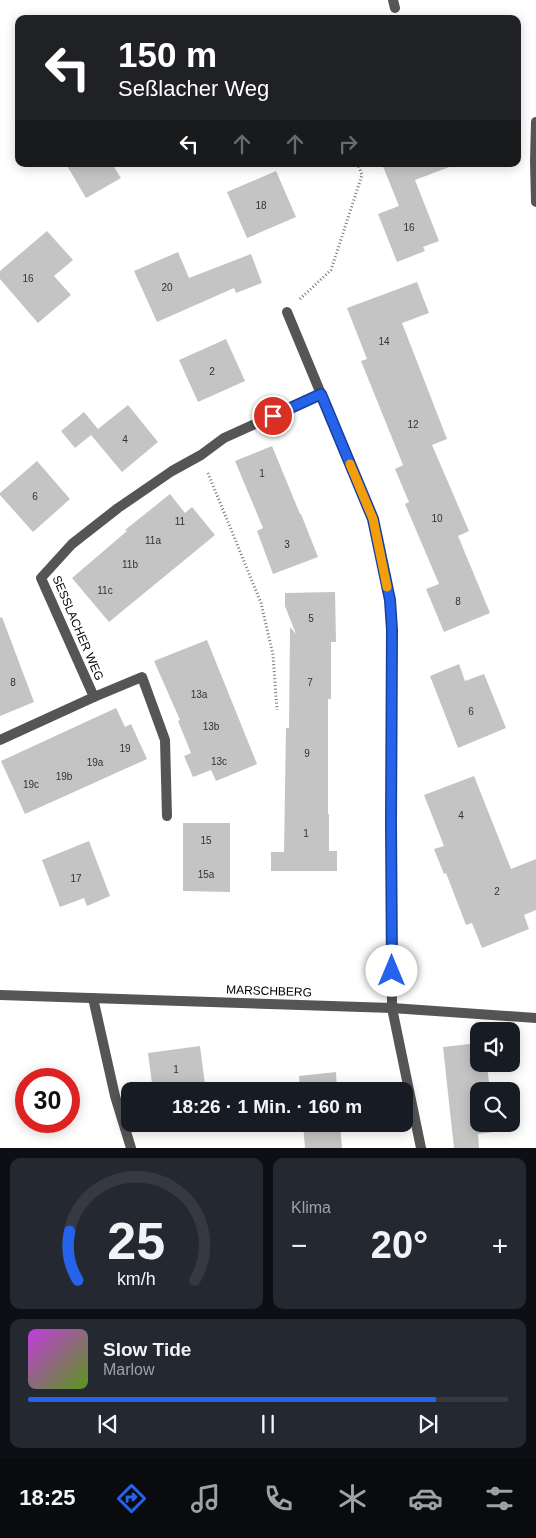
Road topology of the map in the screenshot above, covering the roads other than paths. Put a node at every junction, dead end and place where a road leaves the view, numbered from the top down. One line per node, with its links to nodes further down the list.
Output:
1 (536, 122): 2 (street)
2 (535, 161): 3 (street)
3 (536, 202)
4 (287, 312): 5 (street)
5 (321, 394): 6 (street, SESSLACHER WEG); 11 (street)
6 (94, 698): 7 (street, SESSLACHER WEG); 8 (street)
7 (0, 740)
8 (167, 816)
9 (0, 994): 10 (street, MARSCHBERG)
10 (93, 998): 11 (street, MARSCHBERG); 13 (street)
11 (392, 1008): 12 (street, MARSCHBERG); 14 (street)
12 (536, 1018)
13 (130, 1148)
14 (421, 1148)

